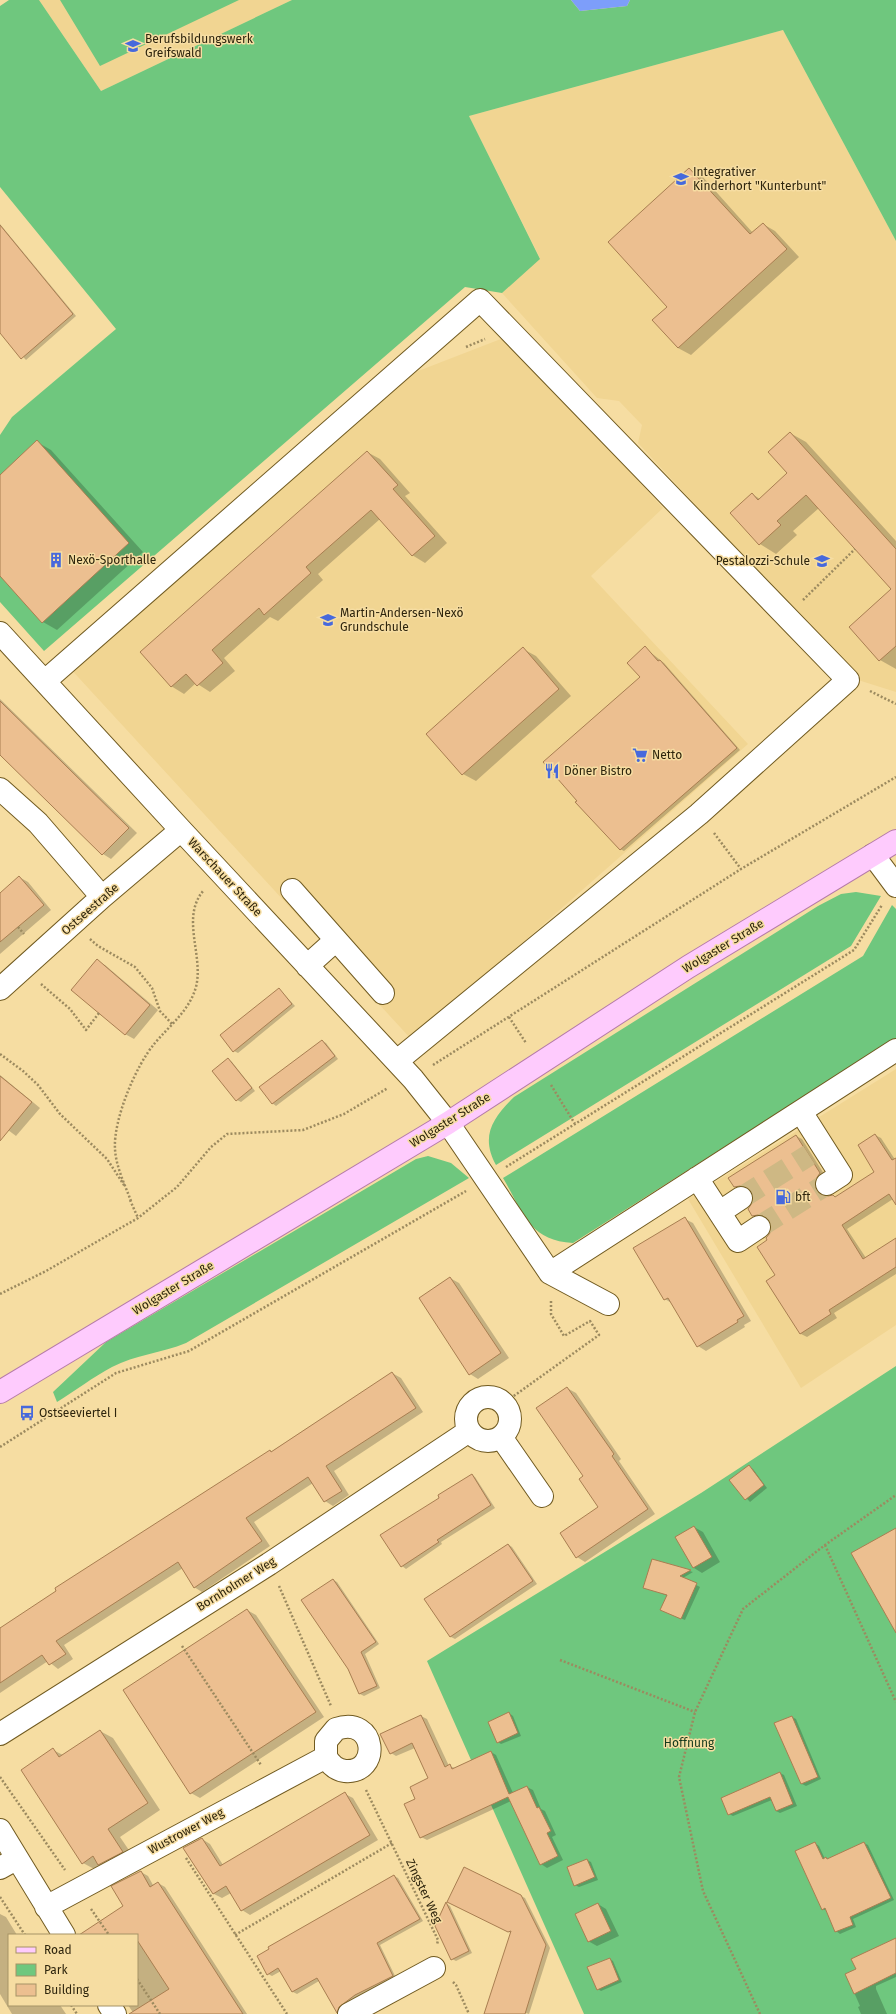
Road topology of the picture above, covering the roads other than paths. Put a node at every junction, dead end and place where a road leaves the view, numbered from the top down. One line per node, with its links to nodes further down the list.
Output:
1 (0, 633): 2 (street, Warschauer Straße)
2 (45, 681): 4 (street, Warschauer Straße); 15 (street)
3 (0, 789): 9 (street)
4 (181, 830): 9 (street, Ostseestraße); 11 (street, Warschauer Straße)
5 (896, 841): 6 (main road, Wolgaster Straße)
6 (874, 855): 7 (street); 17 (main road, Wolgaster Straße)
7 (896, 886)
8 (292, 890): 10 (street)
9 (102, 897): 12 (street, Ostseestraße)
10 (336, 940): 11 (street); 13 (street)
11 (307, 966): 15 (street, Warschauer Straße)
12 (0, 989)
13 (383, 993)
14 (896, 1050): 16 (street)
15 (397, 1062): 17 (street, Warschauer Straße)
16 (801, 1112): 18 (street); 19 (street)
17 (448, 1123): 23 (street, Warschauer Straße); 25 (main road, Wolgaster Straße)
18 (697, 1178): 21 (street); 23 (street)
19 (827, 1184)
20 (741, 1198): 21 (street)
21 (720, 1212): 22 (street)
22 (759, 1227)
23 (550, 1274): 24 (street)
24 (608, 1304)
25 (0, 1392)
26 (469, 1431): 27 (street); 27 (street); 29 (street, Bornholmer Weg)
27 (501, 1437): 28 (street)
28 (542, 1496)
29 (0, 1734)
30 (326, 1756): 30 (street); 33 (street, Wustrower Weg)
31 (0, 1830): 32 (street)
32 (8, 1863): 33 (street)
33 (46, 1907): 34 (street)
34 (63, 1934)
35 (434, 1968): 36 (street)
36 (349, 2014)

